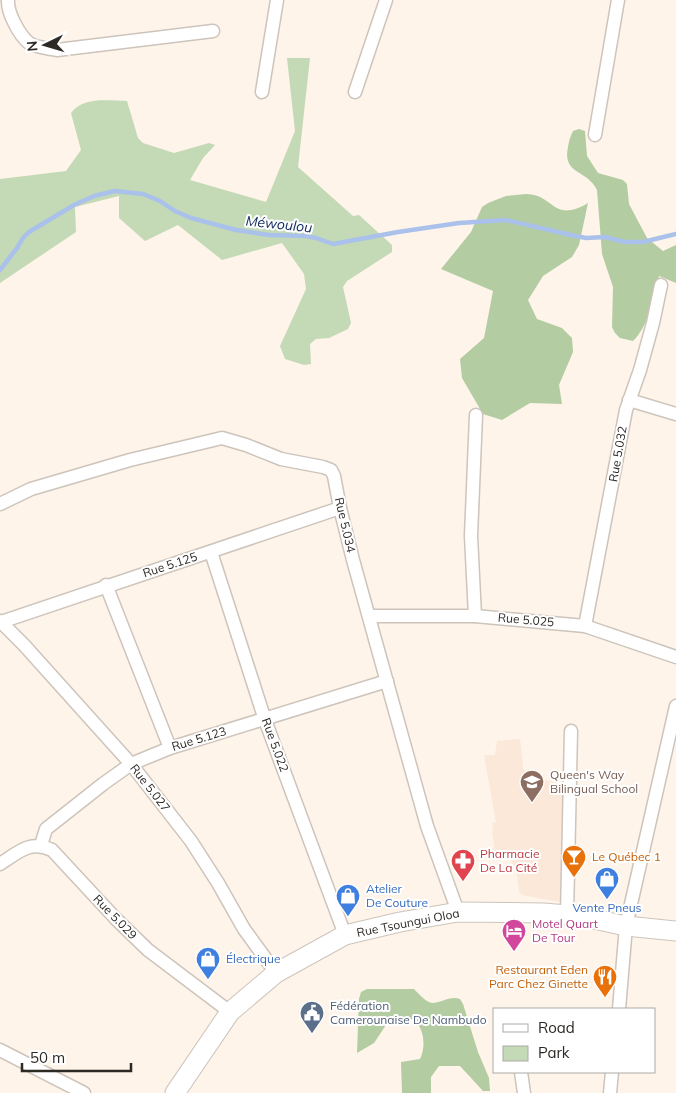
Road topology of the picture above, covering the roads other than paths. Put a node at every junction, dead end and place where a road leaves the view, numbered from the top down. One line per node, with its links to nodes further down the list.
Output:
1 (8, 0): 5 (street)
2 (277, 0): 6 (street)
3 (386, 0): 7 (street)
4 (618, 0): 8 (street)
5 (213, 31)
6 (262, 92)
7 (355, 92)
8 (595, 135)
9 (661, 285): 10 (street, Rue 5.032)
10 (629, 400): 11 (street); 20 (street, Rue 5.032)
11 (676, 414)
12 (476, 416): 18 (street)
13 (0, 504): 14 (street, Rue 5.034)
14 (340, 508): 15 (street, Rue 5.125); 17 (street, Rue 5.034)
15 (210, 552): 16 (street, Rue 5.125); 24 (street, Rue 5.022)
16 (106, 586): 19 (street, Rue 5.125); 26 (street)
17 (370, 616): 18 (street, Rue 5.025); 22 (street, Rue 5.034)
18 (475, 616): 20 (street, Rue 5.025)
19 (0, 621): 27 (street, Rue 5.027)
20 (585, 626): 21 (street, Rue 5.025)
21 (676, 657)
22 (387, 681): 24 (street, Rue 5.123); 30 (street, Rue 5.034)
23 (676, 706): 32 (street)
24 (265, 720): 26 (street, Rue 5.123); 34 (street, Rue 5.022)
25 (571, 731): 31 (street)
26 (170, 748): 27 (street, Rue 5.123)
27 (131, 764): 28 (street, Rue 5.123); 35 (street, Rue 5.027)
28 (41, 845): 29 (street); 37 (street, Rue 5.029)
29 (0, 864)
30 (458, 912): 31 (main road, Rue Tsoungui Oloa); 34 (main road, Rue Tsoungui Oloa)
31 (567, 915): 32 (main road, Rue Tsoungui Oloa)
32 (626, 926): 33 (main road, Rue Tsoungui Oloa); 36 (street)
33 (676, 932)
34 (344, 936): 35 (main road, Rue Tsoungui Oloa)
35 (276, 973): 37 (main road, Rue Tsoungui Oloa)
36 (619, 1008)
37 (230, 1012): 42 (main road, Rue Tsoungui Oloa)
38 (0, 1050): 41 (street)
39 (522, 1073): 43 (street)
40 (612, 1073): 44 (street)
41 (84, 1093)
42 (175, 1093)
43 (524, 1093)
44 (610, 1093)

